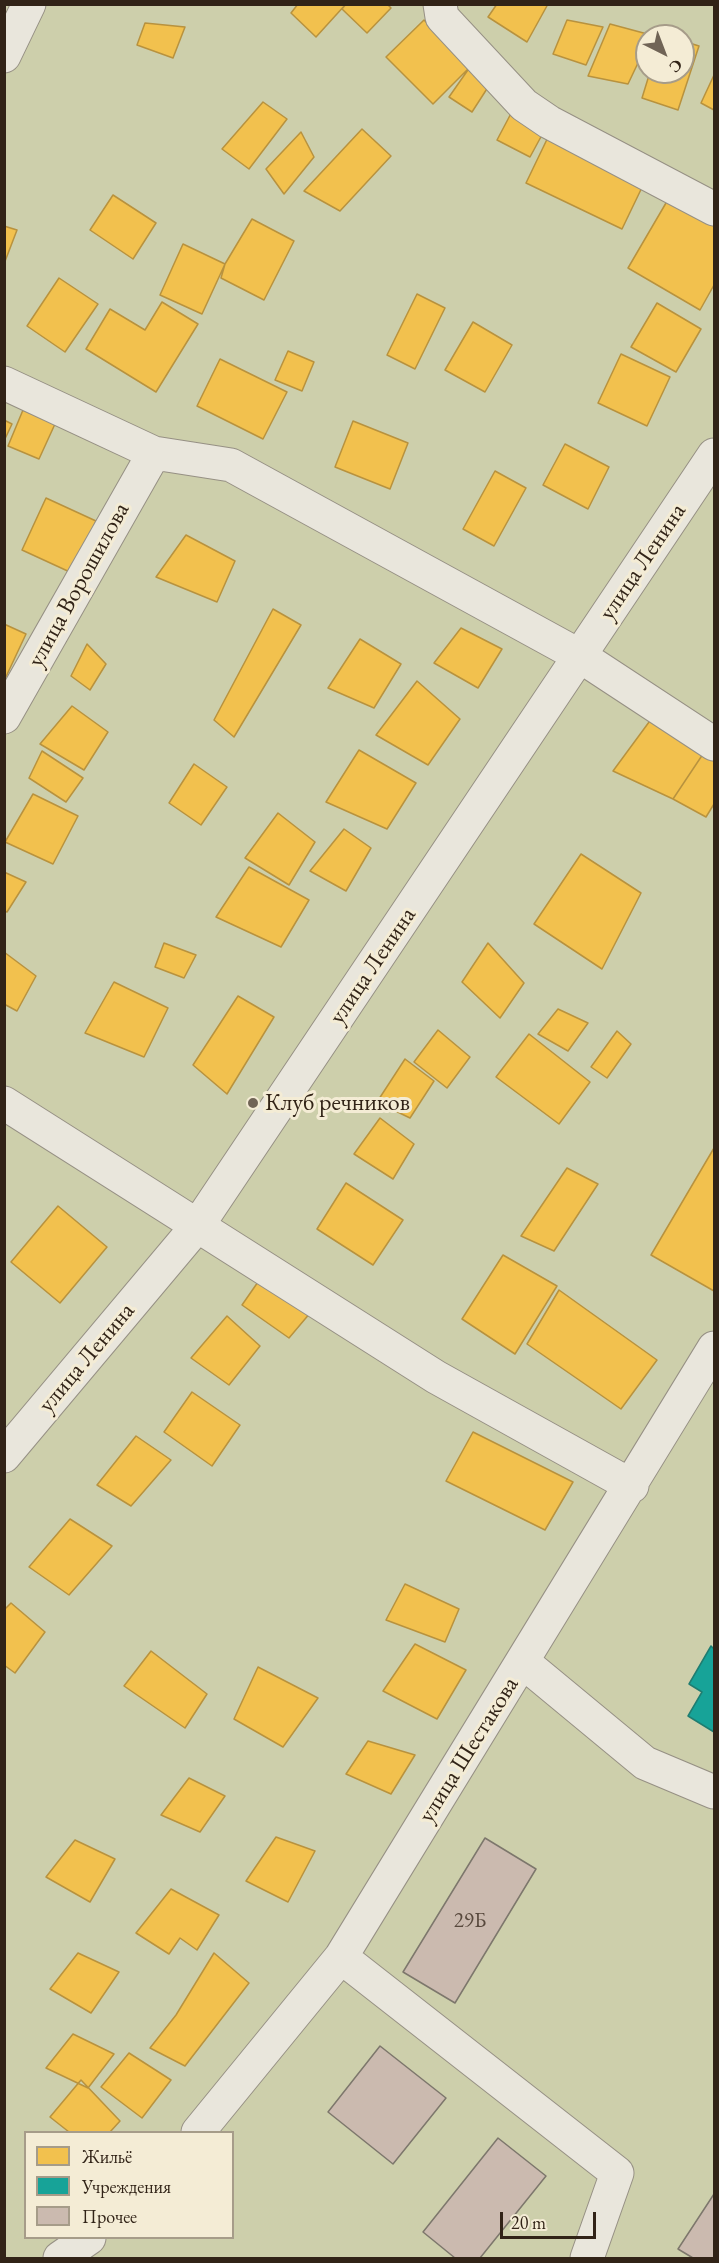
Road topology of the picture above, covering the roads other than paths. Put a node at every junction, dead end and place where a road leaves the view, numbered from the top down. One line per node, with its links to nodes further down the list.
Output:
1 (29, 4): 3 (street)
2 (440, 4): 4 (street)
3 (4, 56)
4 (714, 209)
5 (4, 383): 6 (street)
6 (154, 453): 8 (street); 9 (street, улица Ворошилова)
7 (714, 455): 8 (street, улица Ленина)
8 (580, 656): 10 (street); 12 (street, улица Ленина)
9 (4, 717)
10 (714, 744)
11 (4, 1103): 12 (street)
12 (198, 1225): 14 (street, улица Ленина); 15 (street)
13 (714, 1348): 15 (street, улица Шестакова)
14 (4, 1456)
15 (632, 1486): 16 (street, улица Шестакова)
16 (523, 1662): 17 (street); 18 (street, улица Шестакова)
17 (714, 1792)
18 (341, 1957): 19 (street, улица Шестакова); 22 (street)
19 (200, 2131)
20 (88, 2239): 21 (street)
21 (60, 2259)
22 (587, 2259)

